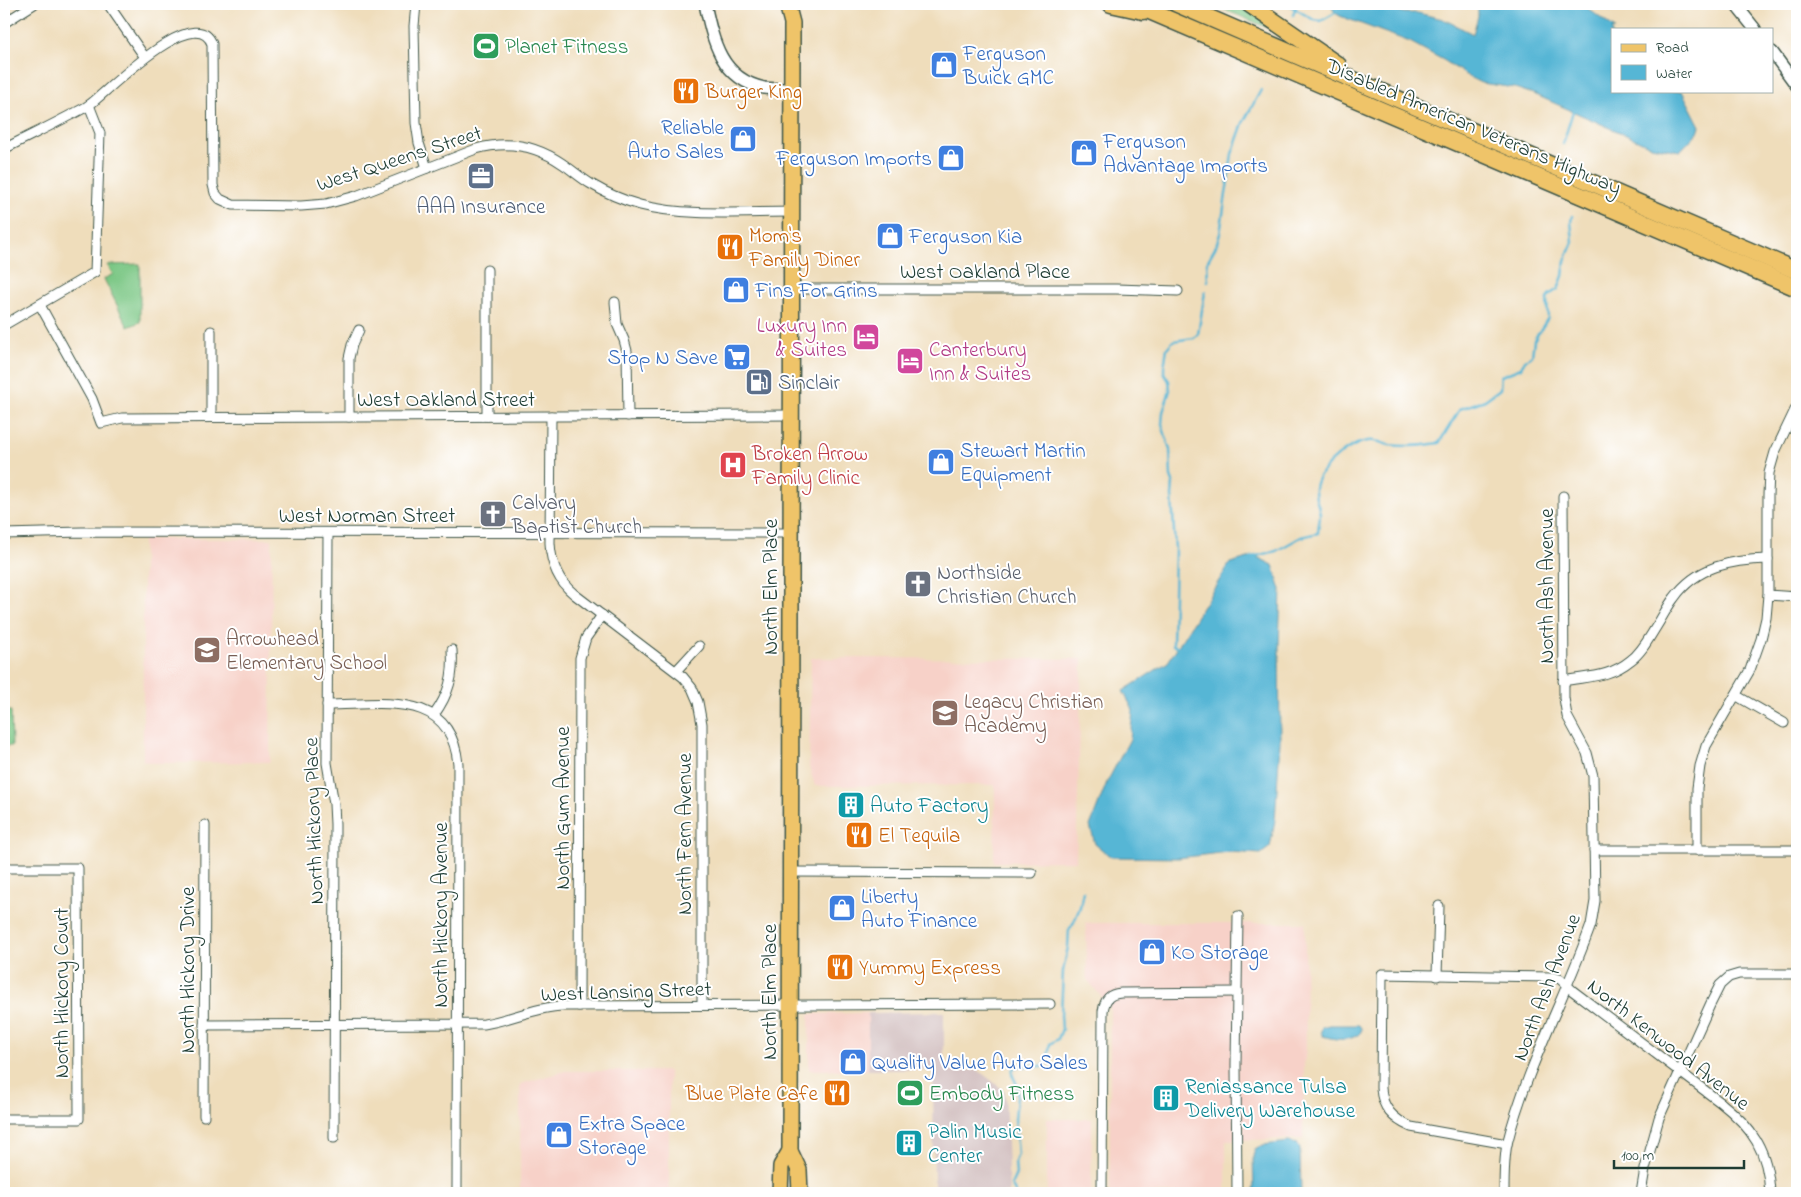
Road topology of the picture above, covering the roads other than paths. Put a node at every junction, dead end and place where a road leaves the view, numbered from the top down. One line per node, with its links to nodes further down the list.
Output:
1 (34, 4): 13 (street)
2 (108, 4): 17 (street)
3 (416, 4): 23 (street)
4 (705, 4): 20 (street)
5 (788, 4): 14 (main road, North Elm Place)
6 (797, 4): 14 (main road, North Elm Place)
7 (1111, 4): 12 (highway)
8 (1133, 4): 12 (highway, Disabled American Veterans Highway)
9 (1177, 4): 18 (highway, Disabled American Veterans Highway)
10 (1249, 4): 18 (highway)
11 (1735, 4): 15 (street)
12 (1160, 15): 27 (highway, Disabled American Veterans Highway)
13 (4, 23)
14 (792, 23): 20 (main road, North Elm Place)
15 (1754, 28)
16 (1774, 55): 19 (street)
17 (144, 56): 21 (street); 23 (street, West Queens Street)
18 (1367, 86): 26 (highway, Disabled American Veterans Highway)
19 (1797, 86)
20 (792, 89): 24 (main road, North Elm Place)
21 (88, 106): 22 (street); 31 (street)
22 (4, 149)
23 (427, 168): 24 (street, West Queens Street)
24 (792, 212): 28 (main road, North Elm Place)
25 (487, 270): 37 (street)
26 (1797, 270)
27 (1797, 288)
28 (792, 289): 29 (street, West Oakland Place); 36 (main road, North Elm Place)
29 (1178, 291)
30 (615, 302): 39 (street)
31 (40, 305): 32 (street); 41 (street, West Oakland Street)
32 (4, 325)
33 (359, 330): 40 (street)
34 (211, 331): 41 (street)
35 (1795, 410): 47 (street)
36 (792, 415): 39 (street, West Oakland Street); 45 (main road, North Elm Place)
37 (487, 416): 38 (street, West Oakland Street); 40 (street, West Oakland Street)
38 (551, 416): 39 (street, West Oakland Street); 43 (street, North Fern Avenue)
39 (628, 416)
40 (349, 417): 41 (street, West Oakland Street)
41 (211, 418)
42 (1563, 496): 54 (street, North Ash Avenue)
43 (551, 532): 44 (street, West Norman Street); 45 (street, West Norman Street); 50 (street, North Fern Avenue)
44 (328, 533): 46 (street, West Norman Street); 56 (street, North Hickory Place)
45 (791, 533): 64 (main road, North Elm Place)
46 (4, 534)
47 (1768, 559): 48 (street); 54 (street)
48 (1768, 595): 49 (street); 55 (street)
49 (1797, 597)
50 (602, 615): 53 (street, North Fern Avenue); 74 (street, North Gum Avenue)
51 (699, 646): 53 (street)
52 (452, 650): 57 (street)
53 (676, 671): 75 (street, North Fern Avenue)
54 (1563, 681): 60 (street, North Ash Avenue)
55 (1736, 696): 58 (street); 61 (street)
56 (327, 705): 57 (street); 76 (street, North Hickory Place)
57 (434, 715): 77 (street, North Hickory Avenue)
58 (1784, 723)
59 (205, 825): 78 (street, North Hickory Drive)
60 (1594, 850): 61 (street); 70 (street, North Ash Avenue)
61 (1697, 850): 62 (street)
62 (1797, 850)
63 (4, 868): 81 (street, North Hickory Court)
64 (791, 872): 65 (street); 73 (main road, North Elm Place)
65 (1032, 873)
66 (1439, 906): 69 (street)
67 (1238, 916): 71 (street)
68 (1797, 974): 79 (street)
69 (1438, 976): 70 (street, North Kenwood Avenue); 83 (street, North Kenwood Avenue)
70 (1567, 984): 79 (street, North Kenwood Avenue); 83 (street, North Ash Avenue)
71 (1237, 992): 88 (street); 89 (street)
72 (1050, 1004): 73 (street, West Lansing Street)
73 (790, 1005): 75 (street, West Lansing Street); 84 (main road, North Elm Place)
74 (579, 1006): 75 (street, West Lansing Street); 77 (street, West Lansing Street)
75 (702, 1006)
76 (334, 1024): 77 (street, West Lansing Street); 78 (street, West Lansing Street); 82 (street, North Hickory Place)
77 (457, 1024): 85 (street, North Hickory Avenue)
78 (204, 1025): 80 (street, North Hickory Drive)
79 (1680, 1071): 91 (street); 92 (street, North Kenwood Avenue)
80 (204, 1116)
81 (4, 1119)
82 (334, 1138)
83 (1507, 1144): 90 (street, North Ash Avenue)
84 (790, 1151): 86 (main road, North Elm Place); 87 (main road, North Elm Place)
85 (457, 1193)
86 (780, 1193)
87 (800, 1193)
88 (1102, 1193)
89 (1237, 1193)
90 (1504, 1193)
91 (1641, 1193)
92 (1770, 1193)

